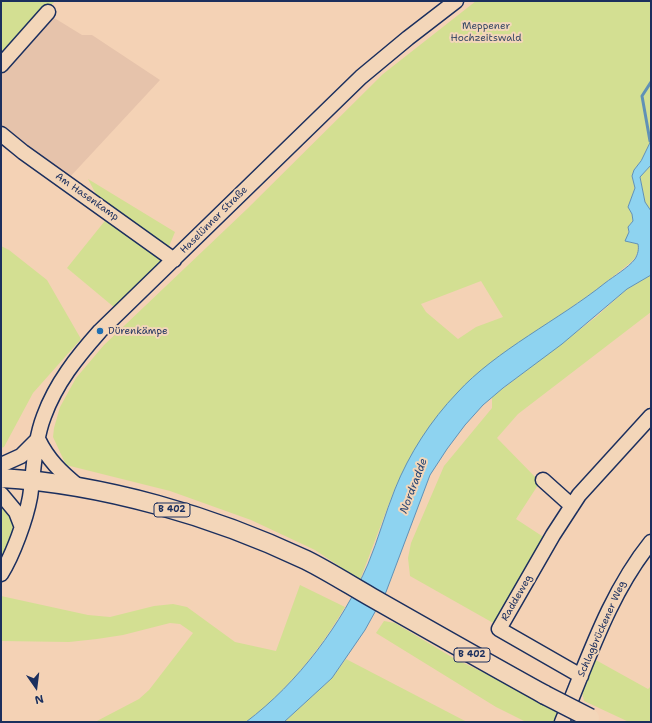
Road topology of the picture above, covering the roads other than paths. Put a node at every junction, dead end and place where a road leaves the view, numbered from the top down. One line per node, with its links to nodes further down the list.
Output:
1 (456, 1): 5 (street, Haselünner Straße)
2 (48, 12): 3 (street)
3 (1, 65)
4 (1, 134): 5 (street, Am Hasenkamp)
5 (174, 260): 7 (street, Haselünner Straße)
6 (651, 416): 14 (street, Raddeweg)
7 (38, 439): 8 (street); 10 (street, Haselünner Straße); 12 (street)
8 (1, 465)
9 (1, 478): 10 (main road, B 402)
10 (32, 479): 12 (main road, B 402); 15 (street)
11 (542, 480): 14 (street)
12 (79, 486): 19 (main road, B 402, bridge)
13 (1, 494): 15 (street)
14 (572, 506): 18 (street, Raddeweg)
15 (21, 525): 17 (street)
16 (651, 542): 18 (street, Schlagbrückener Weg)
17 (1, 574)
18 (581, 676): 20 (street, Schlagbrückener Weg)
19 (595, 720)
20 (562, 722)

